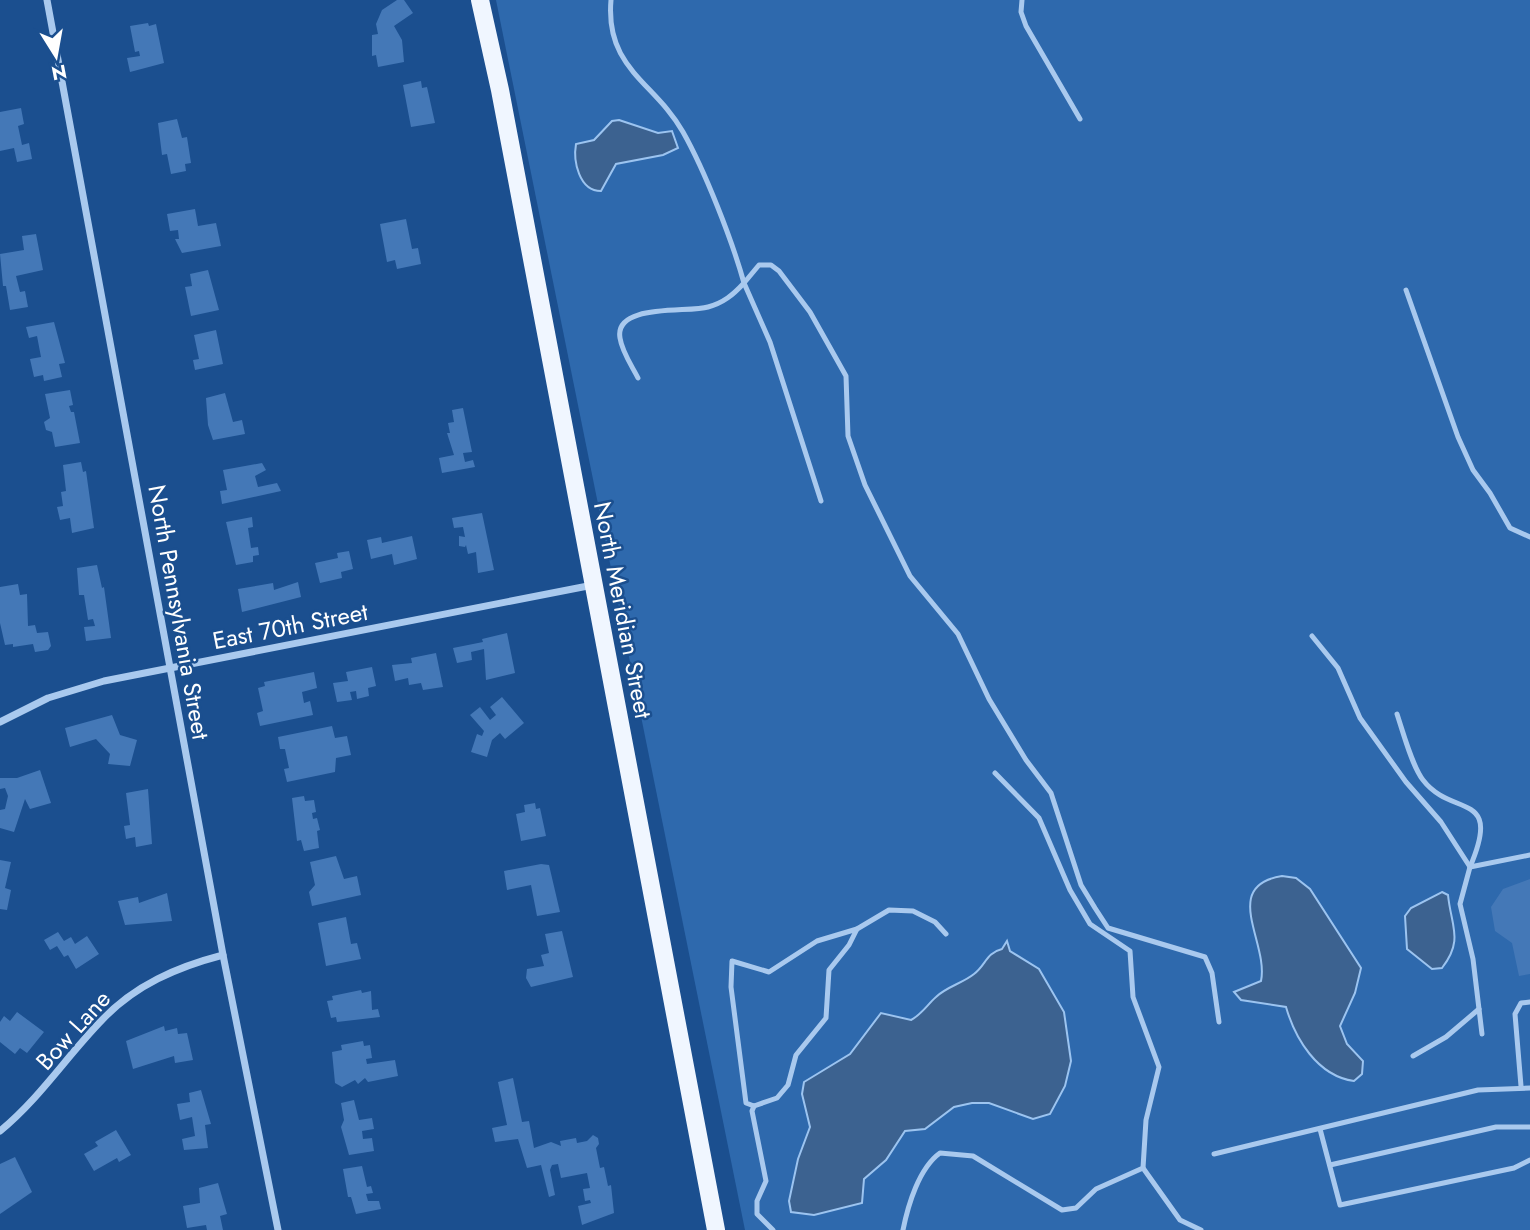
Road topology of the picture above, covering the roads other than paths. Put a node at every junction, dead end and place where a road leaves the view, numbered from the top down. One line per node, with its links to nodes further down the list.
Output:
1 (47, 0): 13 (street, North Pennsylvania Street)
2 (480, 0): 11 (main road, North Meridian Street)
3 (611, 0): 6 (lane)
4 (1022, 0): 5 (lane)
5 (1080, 119)
6 (744, 283): 8 (lane); 9 (lane); 24 (lane)
7 (1406, 290): 10 (lane)
8 (638, 378)
9 (821, 501)
10 (1530, 537)
11 (593, 585): 13 (street, East 70th Street); 38 (main road, North Meridian Street)
12 (1312, 636): 18 (lane)
13 (170, 669): 15 (street, East 70th Street); 21 (street, North Pennsylvania Street)
14 (1397, 714): 18 (lane)
15 (0, 722)
16 (995, 773): 36 (lane)
17 (1530, 855): 18 (lane)
18 (1470, 867): 23 (lane)
19 (857, 929): 20 (lane); 29 (lane); 29 (lane)
20 (946, 934)
21 (223, 955): 32 (street, Bow Lane); 37 (street, North Pennsylvania Street)
22 (1530, 1002): 27 (lane)
23 (1479, 1009): 25 (lane); 26 (lane)
24 (1219, 1022)
25 (1482, 1034)
26 (1413, 1056)
27 (1521, 1086): 28 (lane); 31 (lane)
28 (1530, 1088)
29 (754, 1106): 39 (lane)
30 (1530, 1127): 35 (lane)
31 (1320, 1129): 33 (lane); 35 (lane)
32 (0, 1131)
33 (1214, 1154)
34 (1530, 1160): 35 (lane)
35 (1330, 1165)
36 (1143, 1168): 40 (lane); 41 (lane)
37 (278, 1230)
38 (716, 1230)
39 (773, 1230)
40 (903, 1230)
41 (1201, 1230)

